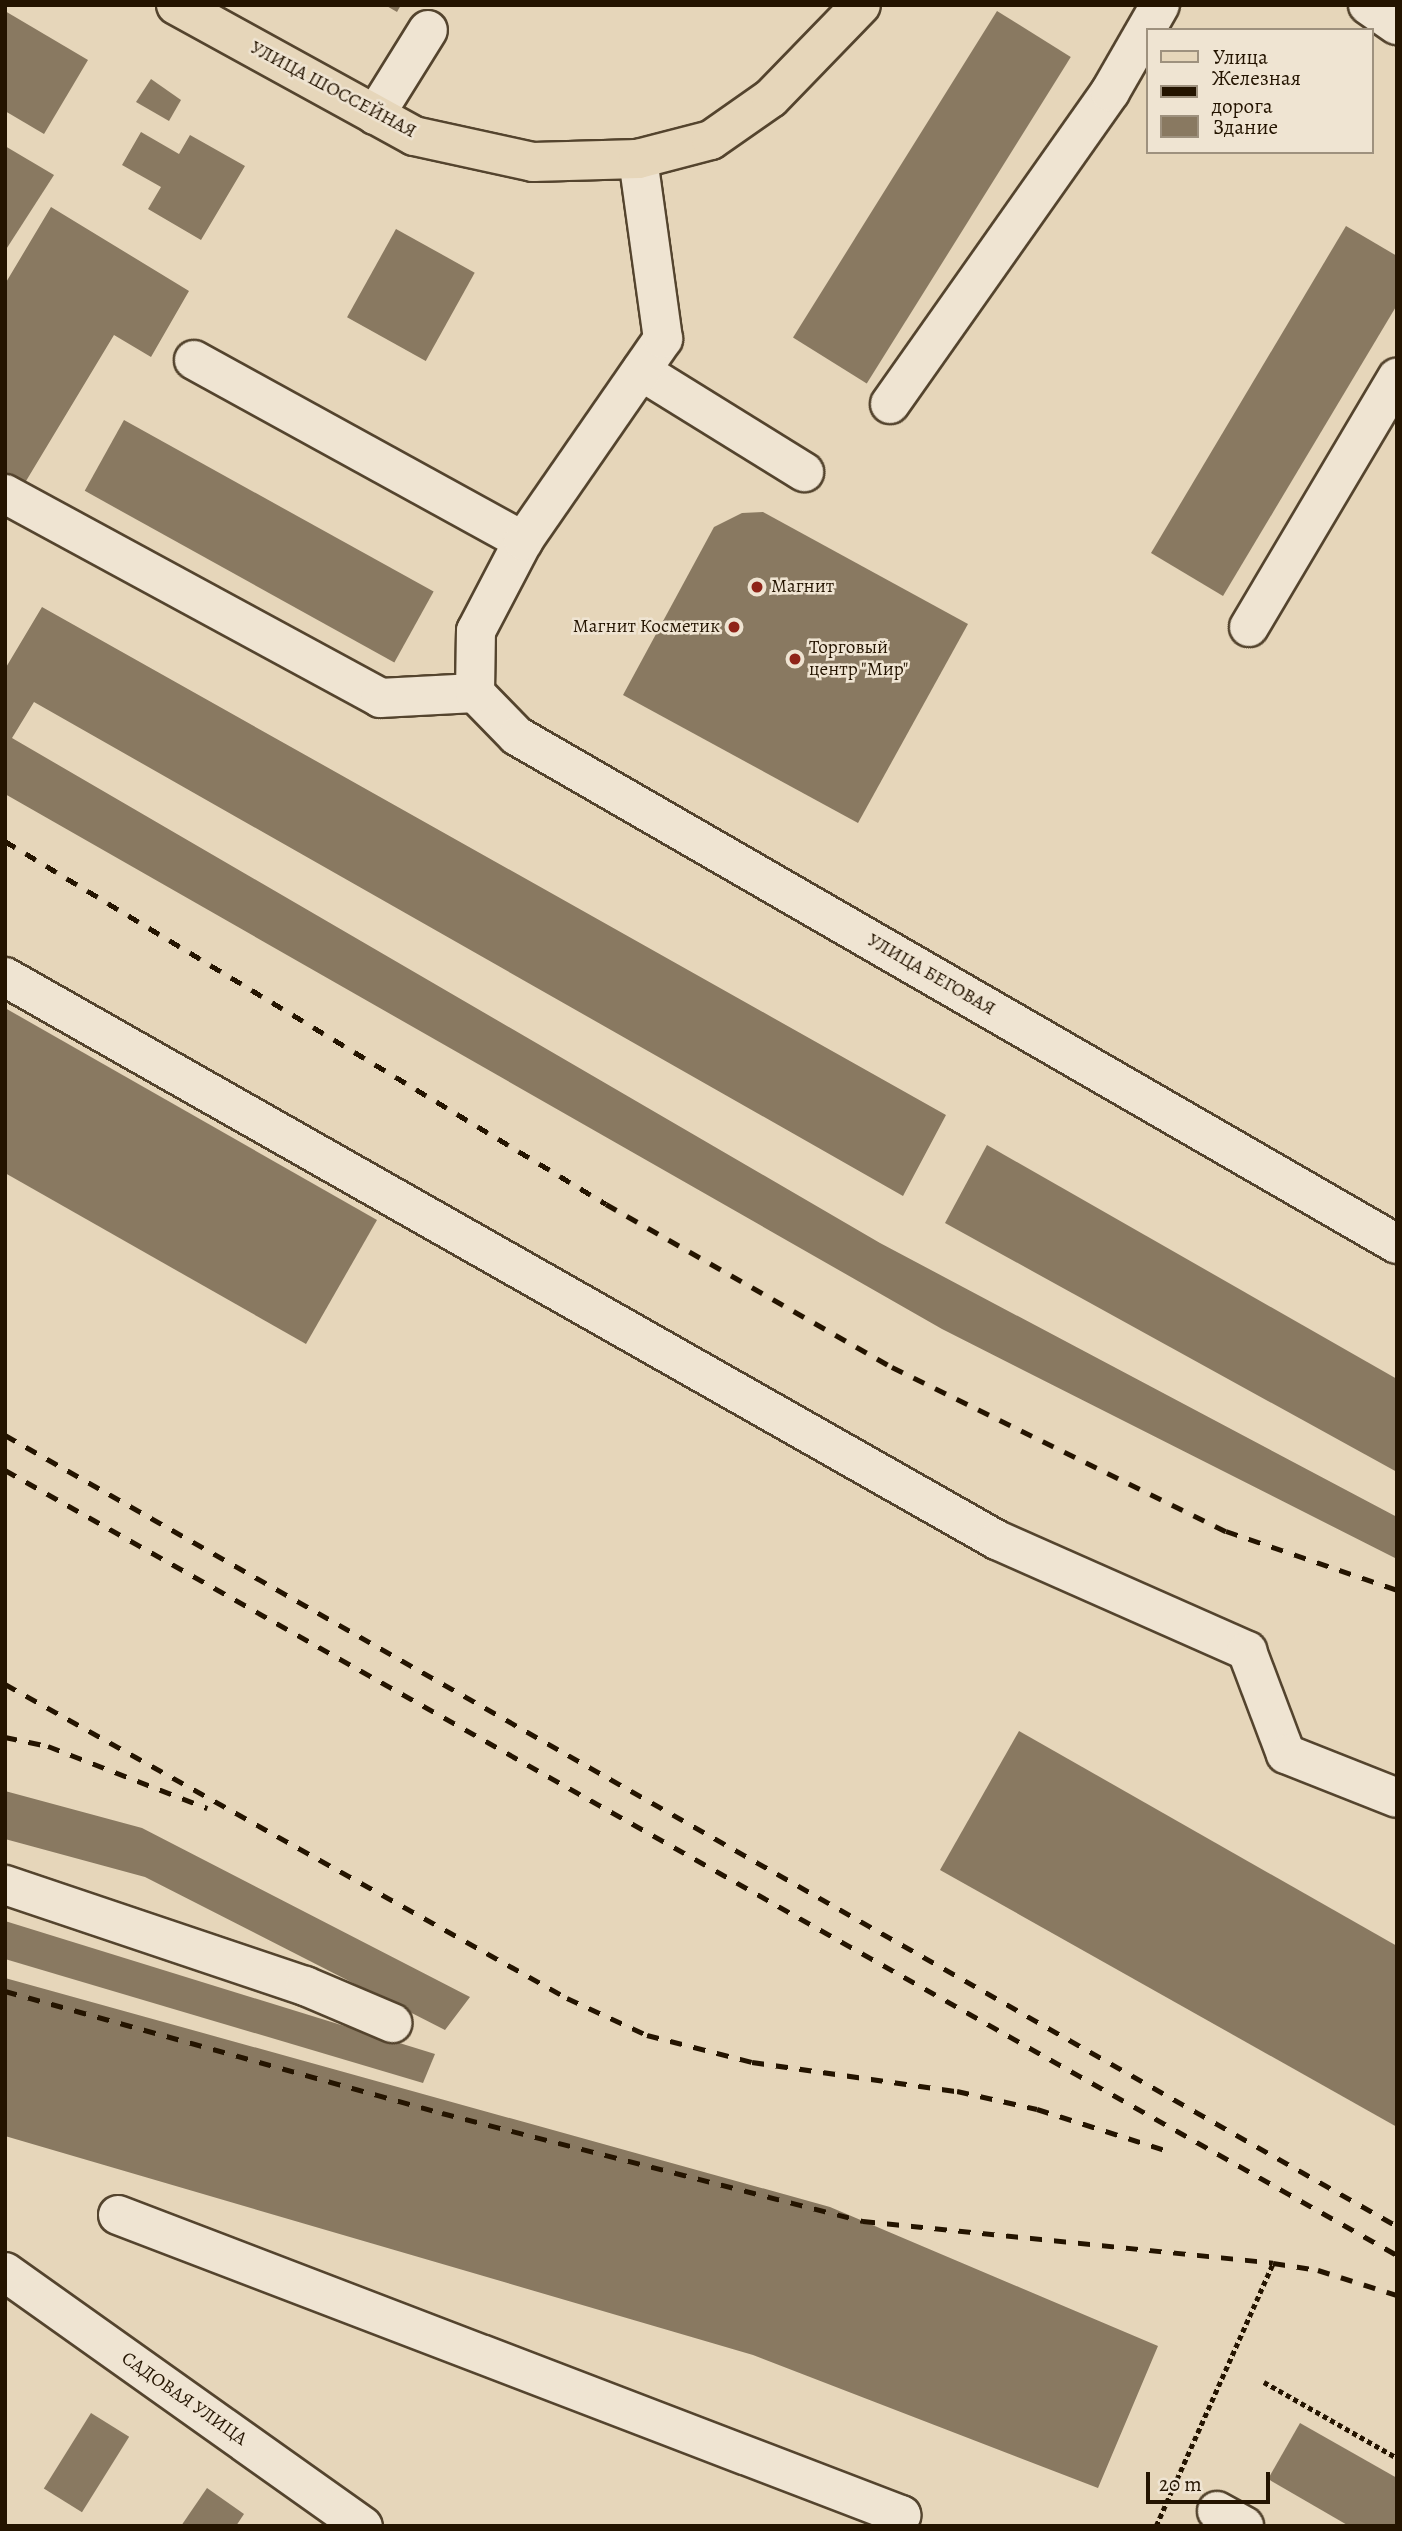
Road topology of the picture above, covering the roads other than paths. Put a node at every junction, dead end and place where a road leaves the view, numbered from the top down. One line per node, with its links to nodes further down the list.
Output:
1 (176, 5): 9 (main road, УЛИЦА ШОССЕЙНАЯ)
2 (861, 5): 10 (main road, УЛИЦА ШОССЕЙНАЯ)
3 (1160, 5): 6 (street)
4 (1368, 5): 5 (street)
5 (1397, 24)
6 (1147, 28)
7 (1146, 29): 14 (street)
8 (428, 30): 9 (street)
9 (375, 115): 10 (main road, УЛИЦА ШОССЕЙНАЯ)
10 (638, 159): 12 (street)
11 (194, 360): 17 (street)
12 (641, 371): 15 (street); 17 (street)
13 (1397, 378): 18 (street)
14 (890, 404)
15 (804, 472)
16 (5, 494): 19 (street)
17 (523, 541): 19 (street)
18 (1249, 627)
19 (475, 693): 21 (street, УЛИЦА БЕГОВАЯ)
20 (5, 977): 22 (street)
21 (1397, 1244)
22 (1397, 1798)
23 (5, 1885): 24 (street)
24 (392, 2023)
25 (118, 2215): 28 (street)
26 (5, 2272): 27 (street, САДОВАЯ УЛИЦА)
27 (363, 2526)
28 (896, 2526)

